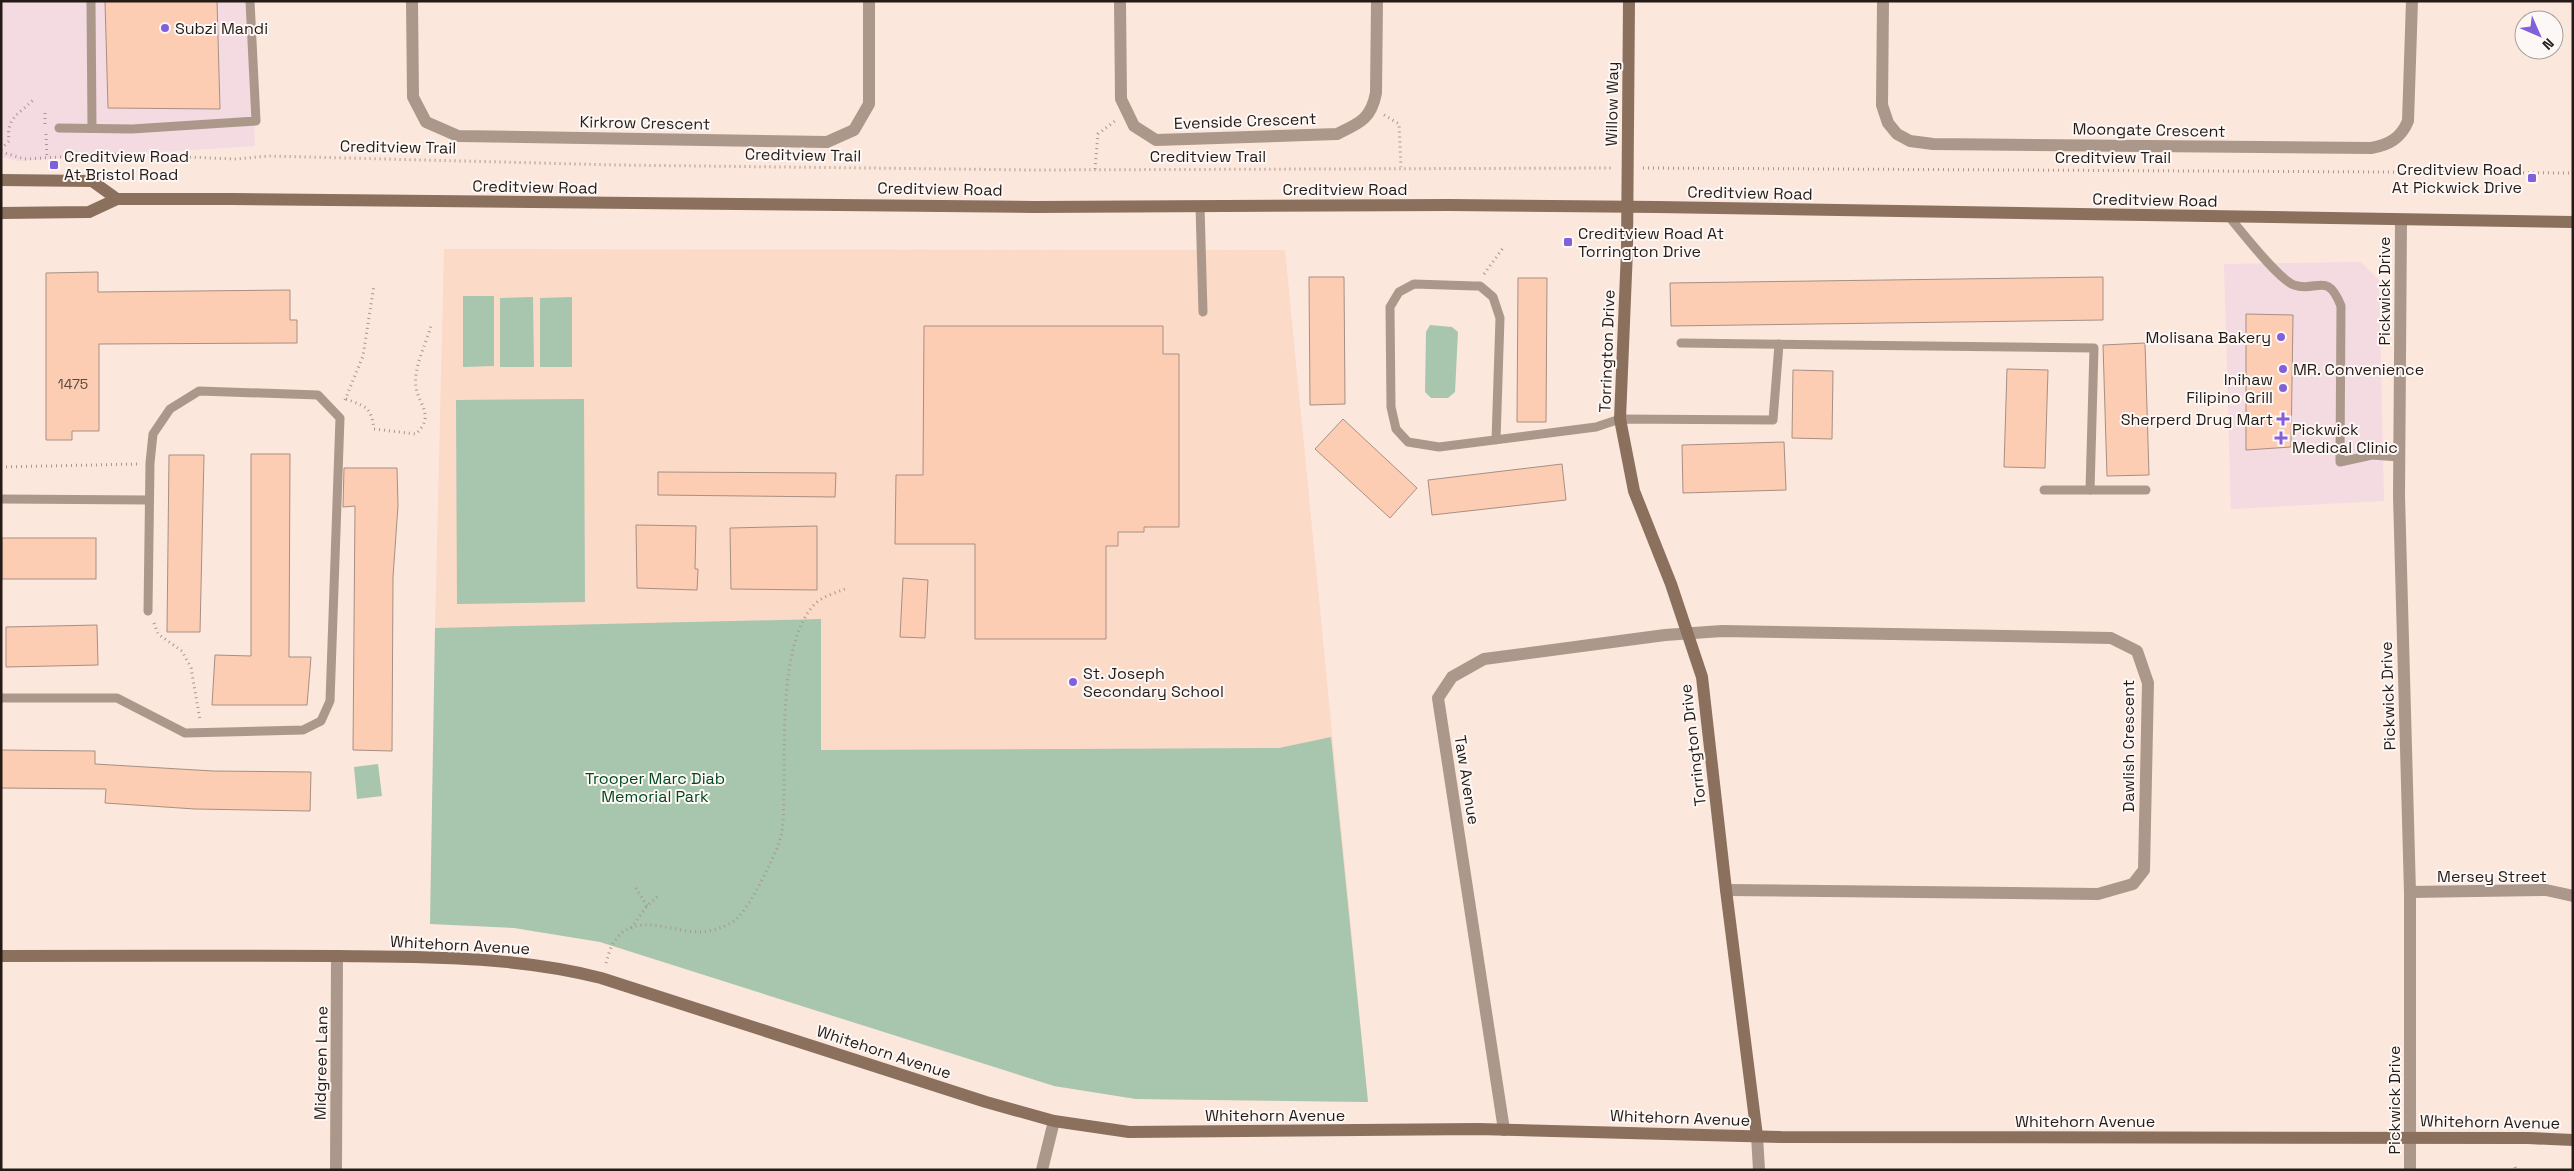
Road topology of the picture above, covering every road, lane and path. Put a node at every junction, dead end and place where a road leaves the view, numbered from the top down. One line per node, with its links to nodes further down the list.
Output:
1 (91, 1): 14 (lane)
2 (250, 1): 14 (lane)
3 (412, 1): 4 (street, Kirkrow Crescent)
4 (869, 1)
5 (1120, 1): 12 (street, Evenside Crescent)
6 (1377, 1): 11 (street)
7 (1630, 1): 24 (street, Willow Way)
8 (1883, 1): 9 (street, Moongate Crescent)
9 (2412, 1)
10 (33, 100): 15 (path)
11 (1373, 107): 12 (street, Evenside Crescent); 16 (path)
12 (1126, 113): 19 (path)
13 (59, 128): 14 (lane)
14 (92, 128)
15 (1, 151): 19 (path, Creditview Trail)
16 (1401, 167): 17 (path, Creditview Trail); 19 (path, Creditview Trail)
17 (1606, 168)
18 (1653, 168): 20 (path, Creditview Trail)
19 (1094, 169)
20 (2573, 173)
21 (1, 180): 22 (street)
22 (117, 199): 23 (street, Creditview Road); 25 (street, Creditview Road)
23 (1200, 206): 24 (street, Creditview Road); 32 (lane)
24 (1627, 207): 26 (street, Creditview Road); 38 (street, Torrington Drive)
25 (1, 213)
26 (2230, 218): 27 (street, Creditview Road); 40 (lane)
27 (2401, 221): 28 (street, Creditview Road); 40 (street, Pickwick Drive)
28 (2573, 222)
29 (1503, 248): 31 (path)
30 (374, 286): 36 (path)
31 (1475, 286): 39 (lane); 39 (lane)
32 (1202, 312)
33 (431, 326): 36 (path)
34 (1681, 343): 35 (lane)
35 (1779, 344): 38 (lane); 44 (lane)
36 (346, 399): 37 (path)
37 (336, 413): 41 (lane); 52 (lane)
38 (1620, 420): 39 (lane); 50 (street, Torrington Drive)
39 (1496, 440)
40 (2399, 457): 55 (street, Pickwick Drive)
41 (150, 463): 42 (path); 47 (lane)
42 (1, 467)
43 (2044, 490): 44 (lane)
44 (2090, 490): 45 (lane)
45 (2146, 490)
46 (1, 499): 47 (lane)
47 (149, 500): 49 (lane)
48 (845, 589): 59 (path)
49 (148, 611): 52 (path)
50 (1686, 633): 54 (street, Torrington Drive); 54 (street, Dawlish Crescent); 64 (street, Taw Avenue)
51 (1, 698): 52 (lane)
52 (202, 733)
53 (636, 888): 58 (path)
54 (1726, 890): 65 (street, Torrington Drive)
55 (2410, 892): 57 (street, Mersey Street); 66 (street, Pickwick Drive)
56 (658, 896): 58 (path)
57 (2573, 896)
58 (647, 906): 59 (path)
59 (631, 928): 62 (path)
60 (1, 956): 61 (street, Whitehorn Avenue)
61 (337, 956): 62 (street, Whitehorn Avenue); 68 (street, Midgreen Lane)
62 (601, 978): 63 (street, Whitehorn Avenue)
63 (1054, 1121): 64 (street, Whitehorn Avenue); 69 (street)
64 (1504, 1130): 65 (street, Whitehorn Avenue)
65 (1757, 1136): 66 (street, Whitehorn Avenue); 70 (street, Torrington Drive)
66 (2411, 1138): 67 (street, Whitehorn Avenue); 71 (street, Pickwick Drive)
67 (2573, 1140)
68 (336, 1170)
69 (1042, 1170)
70 (1759, 1170)
71 (2410, 1170)

